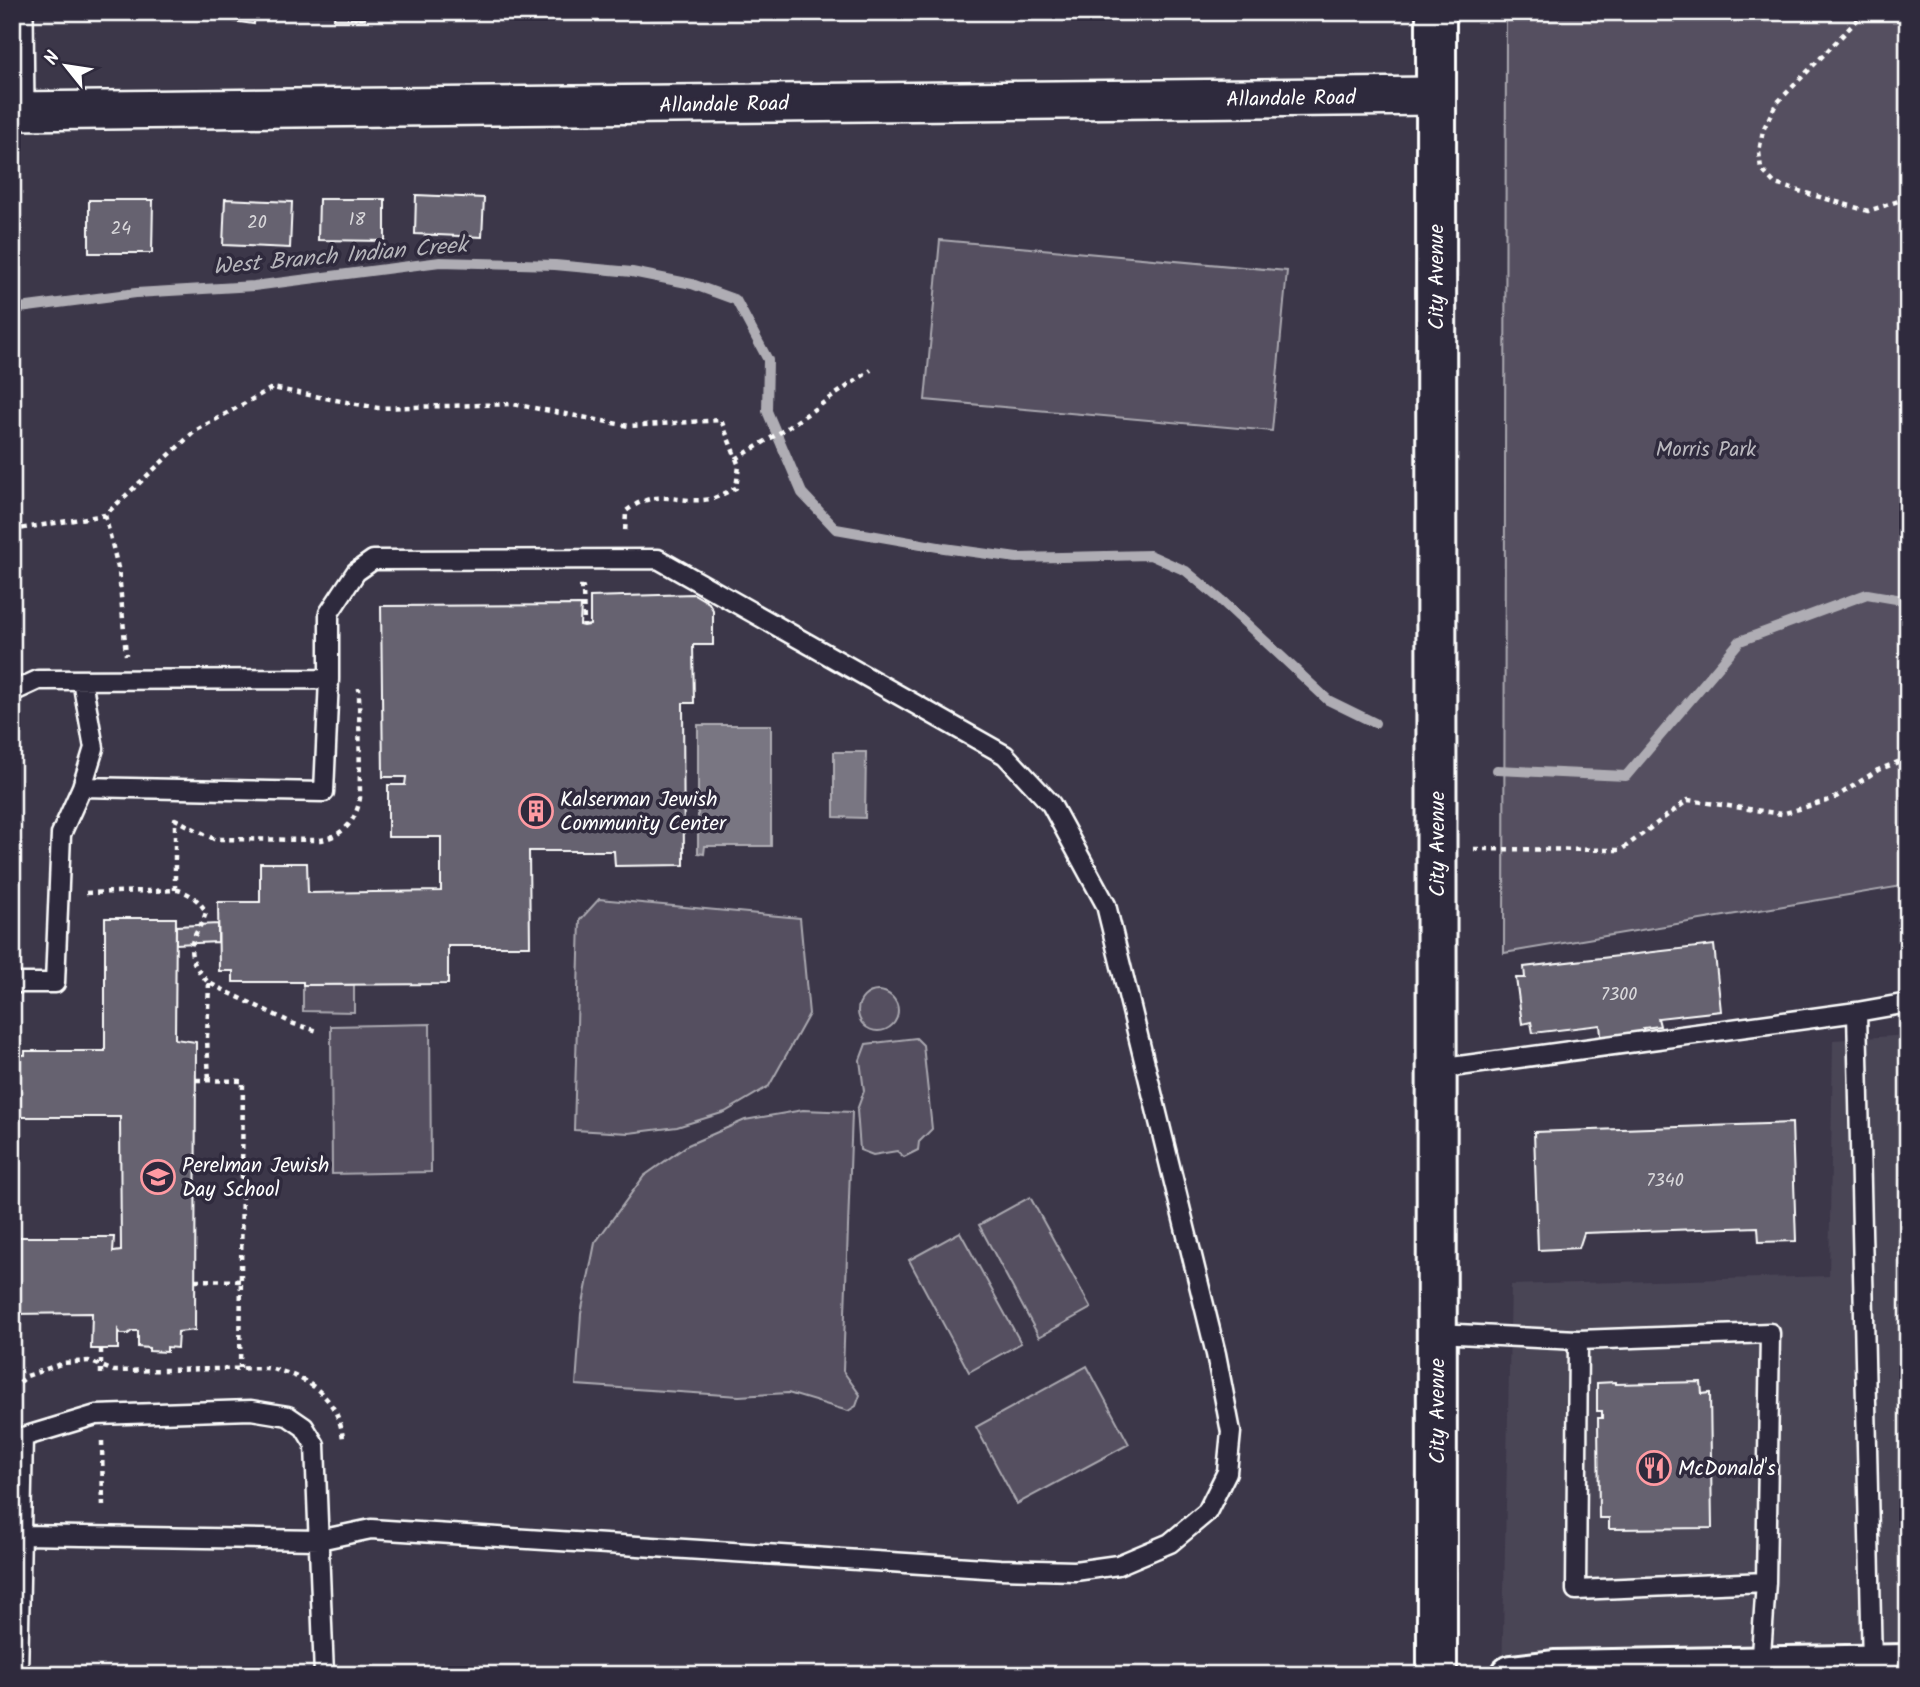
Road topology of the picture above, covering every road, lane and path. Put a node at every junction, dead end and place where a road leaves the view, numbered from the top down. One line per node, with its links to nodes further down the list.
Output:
1 (15, 12): 5 (street)
2 (1436, 12): 4 (main road, City Avenue)
3 (1865, 12): 6 (path)
4 (1436, 96): 5 (street, Allandale Road); 21 (main road, City Avenue)
5 (13, 111)
6 (1908, 198)
7 (871, 370): 8 (path)
8 (736, 459): 9 (path); 11 (path)
9 (105, 515): 10 (path); 14 (path)
10 (12, 530)
11 (625, 559): 15 (lane); 43 (lane)
12 (570, 588): 13 (path)
13 (584, 626)
14 (128, 679): 15 (lane); 16 (lane)
15 (329, 679): 20 (lane)
16 (82, 680): 18 (lane); 20 (lane)
17 (358, 681): 22 (path)
18 (12, 692)
19 (1908, 758): 21 (path)
20 (82, 787): 25 (lane)
21 (1436, 849): 29 (main road, City Avenue)
22 (175, 890): 23 (path); 24 (path)
23 (85, 893)
24 (209, 983): 28 (path); 31 (path)
25 (12, 984)
26 (1908, 1003): 27 (lane)
27 (1857, 1012): 29 (lane); 45 (lane)
28 (318, 1031)
29 (1437, 1069): 34 (main road, City Avenue)
30 (196, 1080): 31 (path)
31 (209, 1081): 33 (path)
32 (195, 1280): 33 (path)
33 (241, 1281): 37 (path)
34 (1437, 1333): 35 (lane); 52 (main road, City Avenue)
35 (1578, 1340): 44 (lane); 44 (lane)
36 (101, 1349): 38 (path)
37 (240, 1368)
38 (101, 1379)
39 (102, 1430): 42 (path)
40 (18, 1437): 41 (lane); 43 (lane)
41 (22, 1535): 42 (lane); 50 (lane)
42 (104, 1535): 43 (lane)
43 (318, 1540): 51 (lane)
44 (1766, 1581): 47 (lane)
45 (1890, 1664): 47 (main road)
46 (1702, 1671): 47 (main road); 48 (main road)
47 (1760, 1671)
48 (1643, 1672): 49 (main road)
49 (1554, 1673): 53 (main road)
50 (18, 1675)
51 (324, 1675)
52 (1437, 1675)
53 (1511, 1675)

